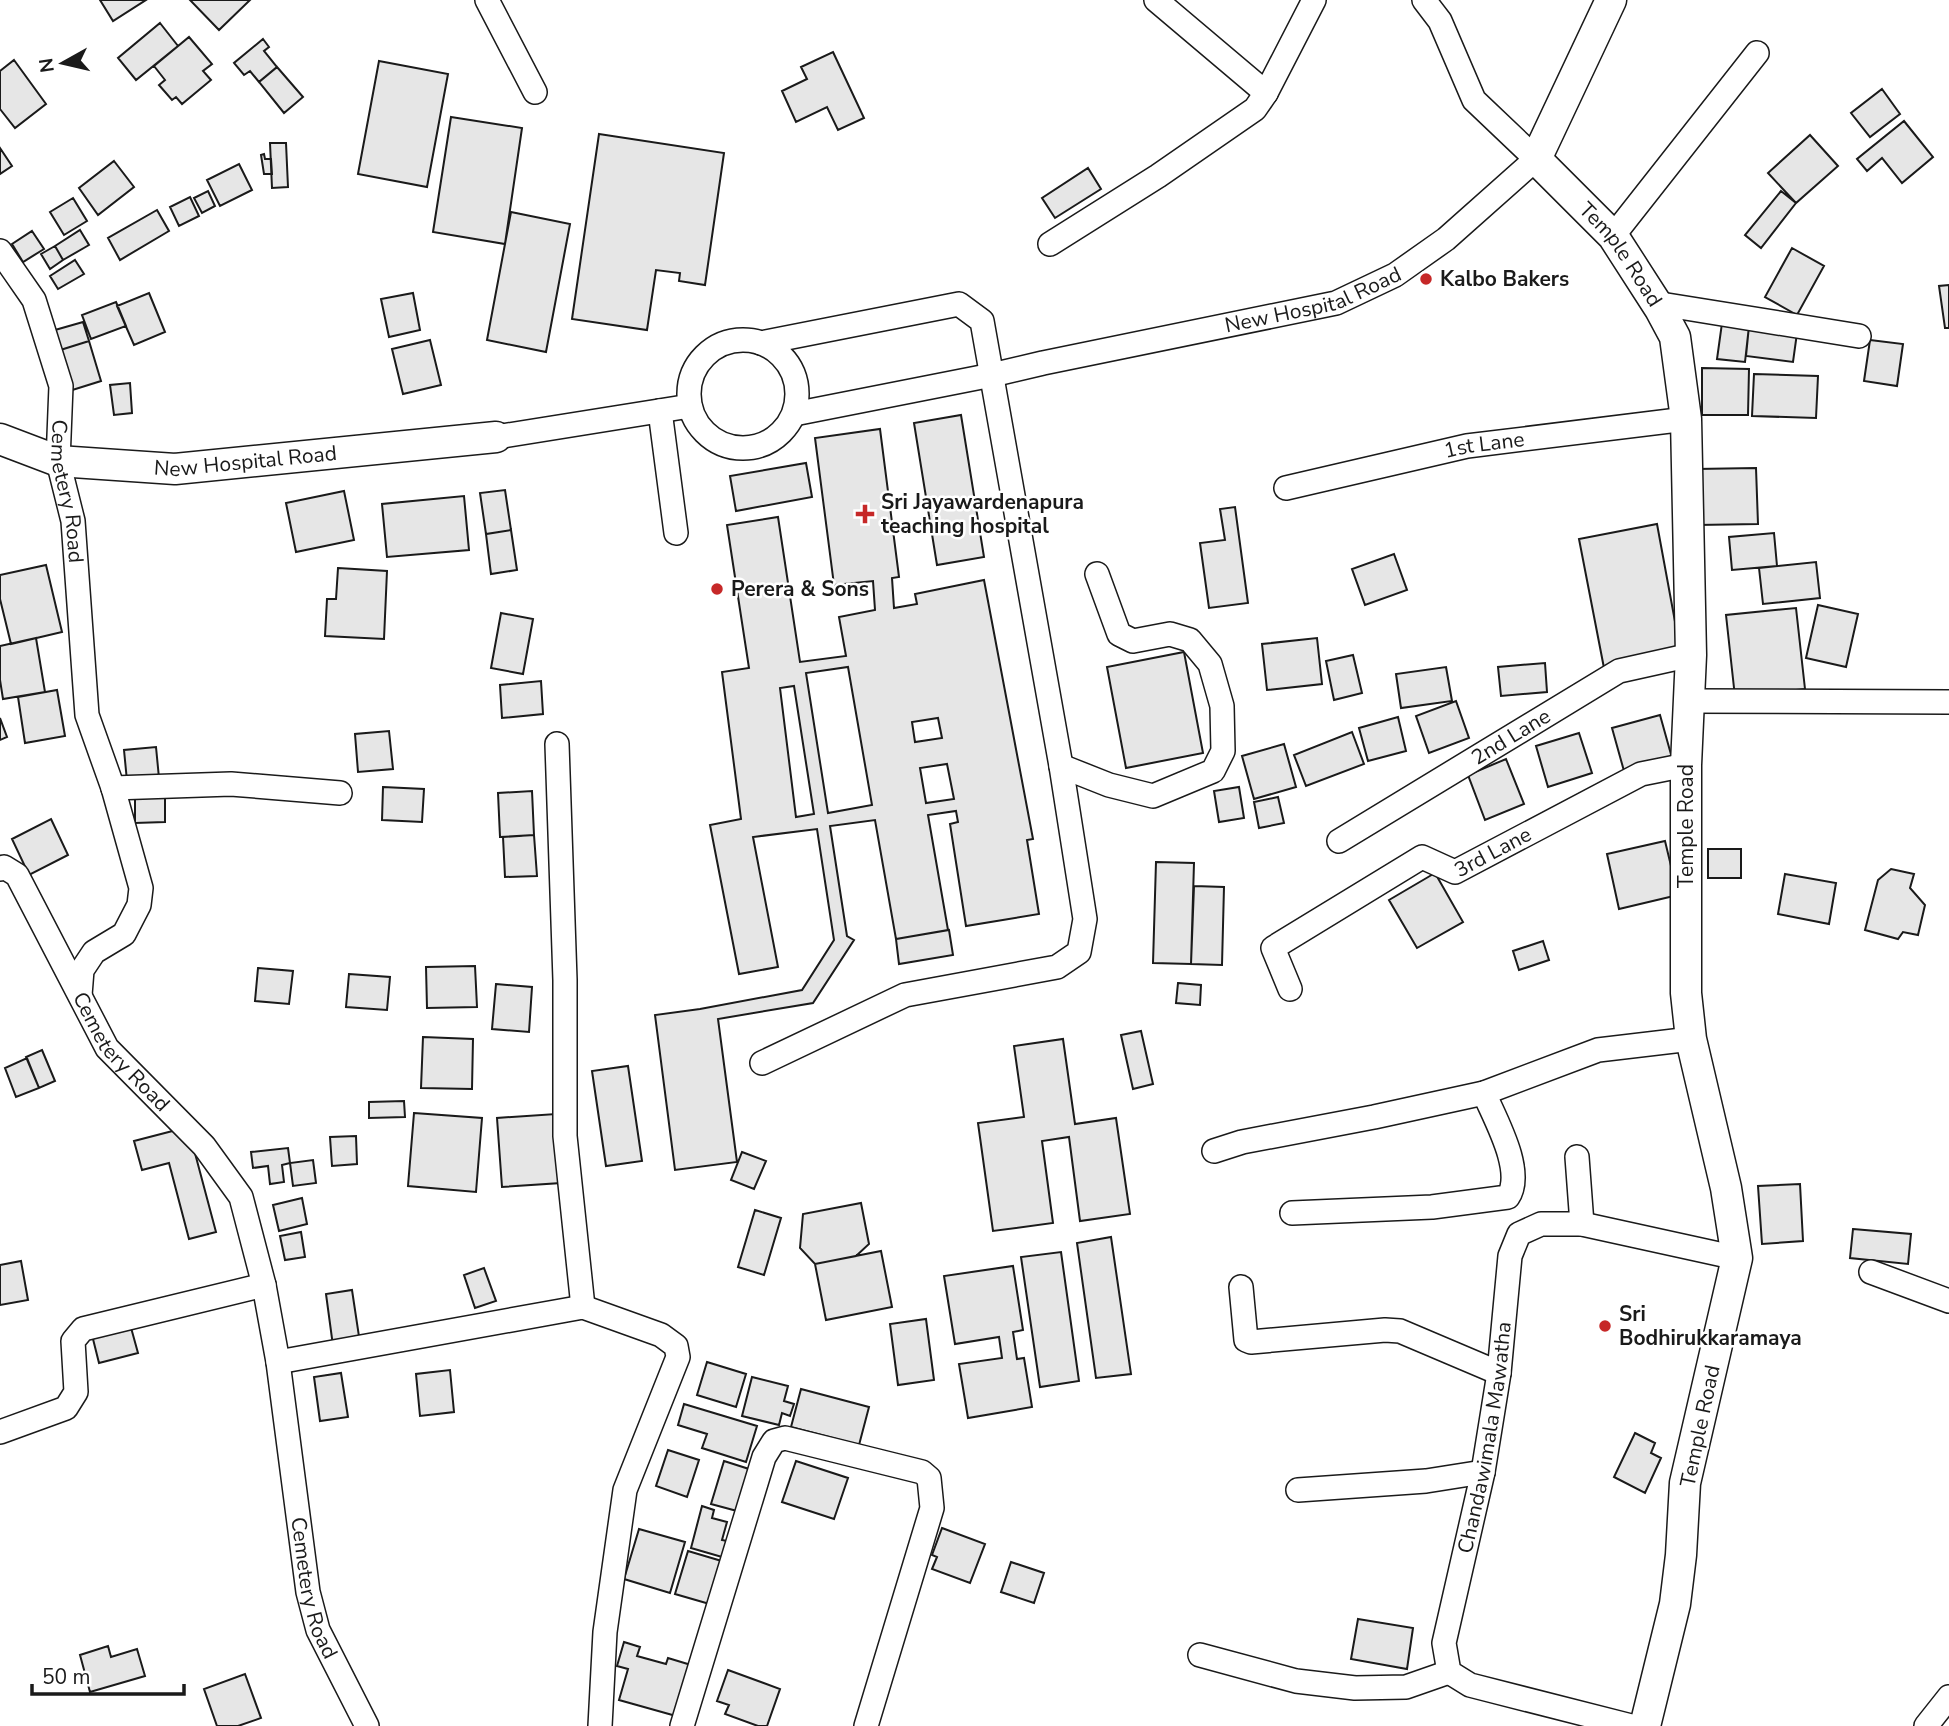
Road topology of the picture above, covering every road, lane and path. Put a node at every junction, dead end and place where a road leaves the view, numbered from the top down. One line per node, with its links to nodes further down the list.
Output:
1 (487, 0): 7 (street)
2 (1156, 0): 8 (street)
3 (1314, 0): 8 (street)
4 (1424, 0): 9 (street, Temple Road)
5 (1611, 0): 9 (main road, New Hospital Road)
6 (1757, 53): 10 (street)
7 (535, 92)
8 (1266, 93): 11 (street)
9 (1536, 159): 10 (main road, Temple Road); 16 (street, New Hospital Road)
10 (1613, 236): 13 (main road, Temple Road)
11 (1049, 244)
12 (0, 251): 23 (street, Cemetery Road)
13 (1660, 309): 14 (street); 20 (main road, Temple Road)
14 (1859, 336)
15 (761, 343): 16 (street); 17 (street); 19 (street)
16 (992, 376): 19 (street, New Hospital Road); 32 (street)
17 (690, 406): 18 (street); 19 (street)
18 (660, 411): 21 (street); 25 (street)
19 (794, 414)
20 (1686, 419): 24 (street, 1st Lane); 27 (main road, Temple Road)
21 (496, 437): 23 (main road, New Hospital Road)
22 (0, 439): 23 (main road, New Hospital Road)
23 (58, 461): 33 (street, Cemetery Road)
24 (1286, 488)
25 (676, 533)
26 (1097, 574): 32 (street)
27 (1691, 655): 28 (main road, Temple Road); 35 (street, 2nd Lane)
28 (1690, 701): 29 (street); 31 (main road, Temple Road)
29 (1949, 702)
30 (557, 744): 51 (street)
31 (1686, 765): 37 (street, 3rd Lane); 39 (main road, Temple Road)
32 (1061, 766): 40 (street)
33 (113, 788): 34 (street); 38 (street, Cemetery Road)
34 (340, 793)
35 (1339, 841)
36 (0, 869): 38 (street)
37 (1290, 989)
38 (80, 995): 48 (street, Cemetery Road)
39 (1691, 1039): 41 (street); 46 (main road, Temple Road)
40 (762, 1063)
41 (1484, 1093): 42 (street); 44 (street)
42 (1213, 1152)
43 (1577, 1157): 45 (street)
44 (1292, 1213)
45 (1582, 1224): 46 (street, Chandawimala Mawatha); 53 (street, Chandawimala Mawatha)
46 (1737, 1258): 65 (main road, Temple Road)
47 (1871, 1272): 50 (street)
48 (264, 1285): 52 (street, Cemetery Road); 54 (street)
49 (1241, 1287): 53 (street)
50 (1949, 1301)
51 (583, 1307): 52 (street); 61 (street)
52 (278, 1362): 60 (street, Cemetery Road)
53 (1499, 1373): 55 (street, Chandawimala Mawatha)
54 (0, 1432)
55 (1483, 1472): 56 (street); 58 (street, Chandawimala Mawatha)
56 (1298, 1490)
57 (1200, 1656): 58 (street)
58 (1449, 1672): 64 (street)
59 (1949, 1697): 66 (street)
60 (367, 1726)
61 (600, 1726)
62 (682, 1726): 63 (street)
63 (866, 1726)
64 (1632, 1726)
65 (1645, 1726)
66 (1926, 1726)

